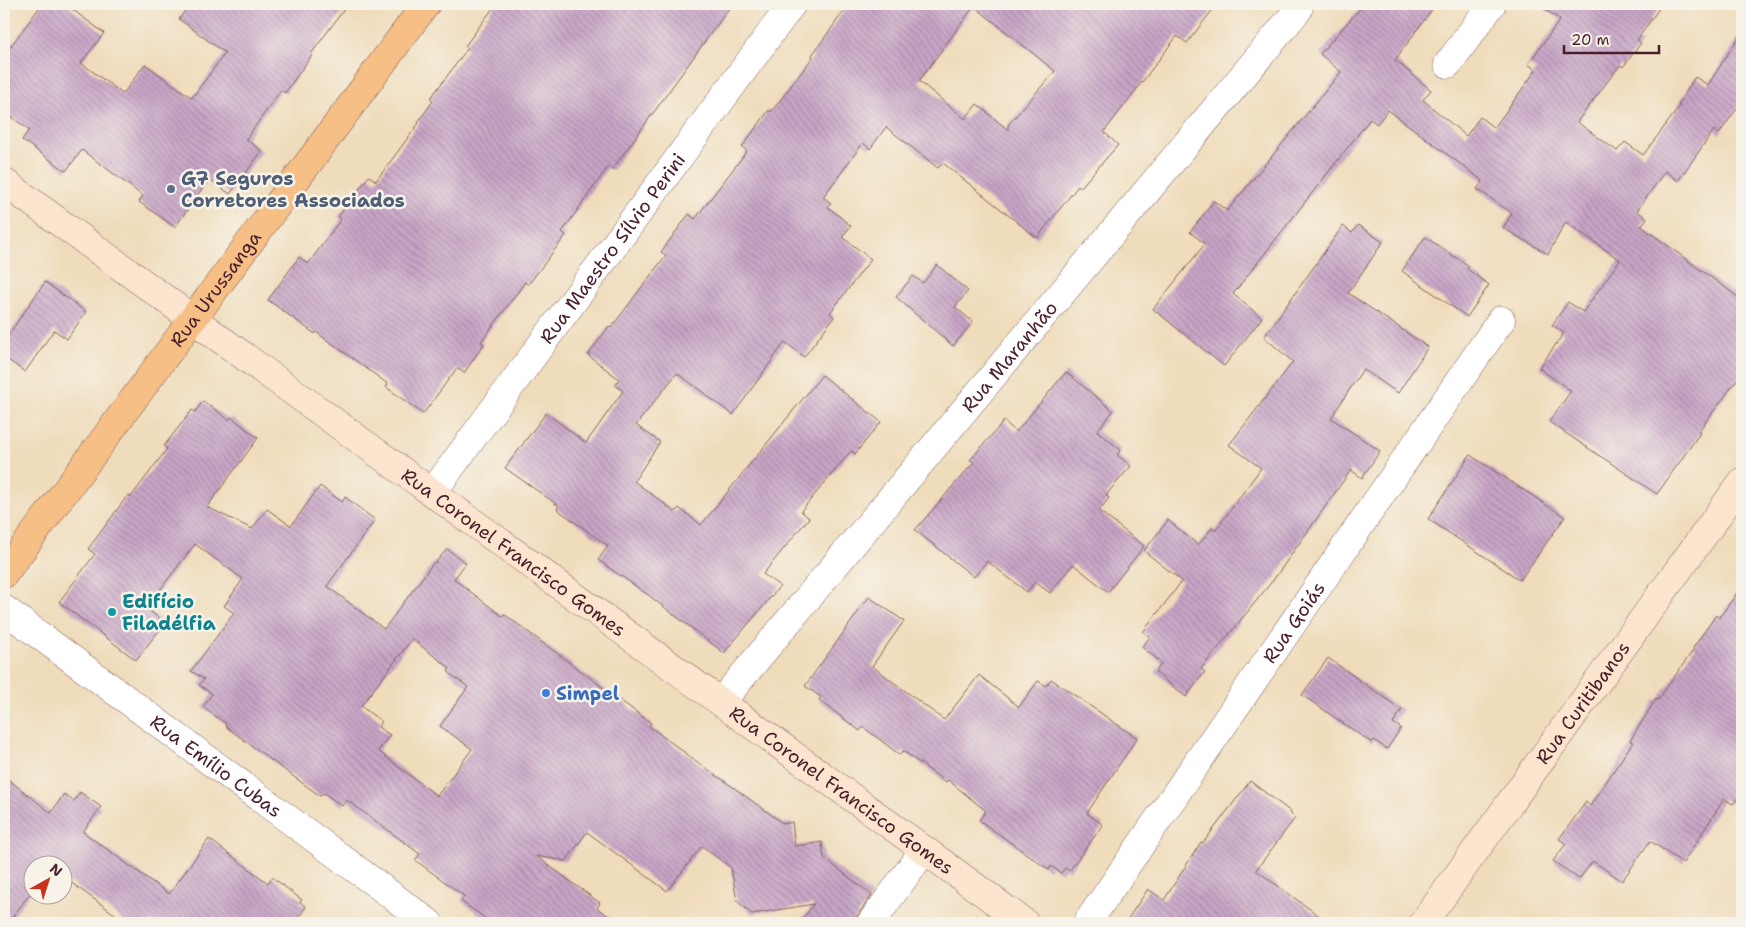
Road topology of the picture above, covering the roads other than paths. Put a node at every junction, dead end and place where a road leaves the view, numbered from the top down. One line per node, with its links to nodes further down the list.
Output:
1 (426, 4): 7 (main road, Rua Urussanga)
2 (792, 4): 10 (street, Rua Maestro Sílvio Perini)
3 (1492, 4): 5 (street)
4 (1298, 10): 13 (street, Rua Maranhão)
5 (1448, 64)
6 (4, 182): 7 (main road, Rua Coronel Francisco Gomes)
7 (193, 319): 10 (main road, Rua Coronel Francisco Gomes); 11 (main road, Rua Urussanga)
8 (1501, 320): 18 (street, Rua Goiás)
9 (1742, 482): 19 (main road, Rua Curitibanos)
10 (432, 493): 13 (main road, Rua Coronel Francisco Gomes)
11 (4, 574)
12 (4, 610): 15 (street, Rua Emílio Cubas)
13 (721, 702): 14 (main road, Rua Coronel Francisco Gomes)
14 (924, 850): 16 (street); 17 (main road, Rua Coronel Francisco Gomes)
15 (429, 923)
16 (871, 923)
17 (1025, 923)
18 (1087, 923)
19 (1422, 923)

